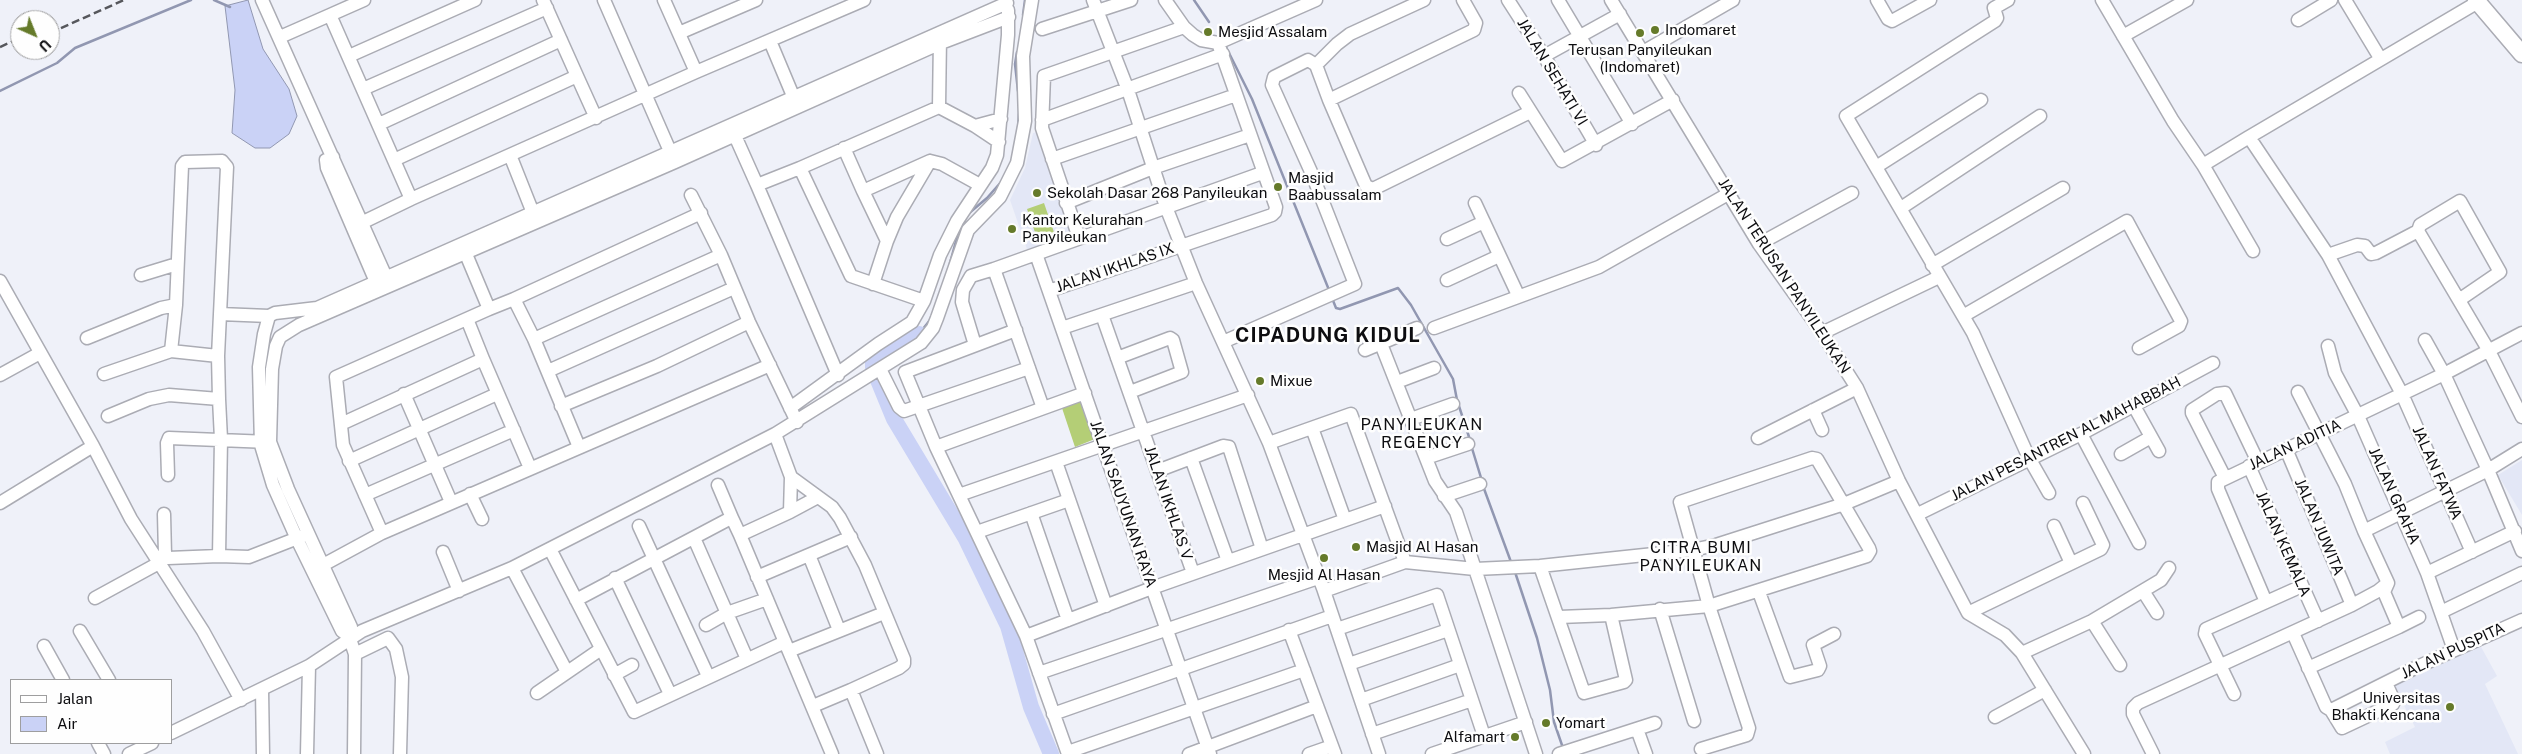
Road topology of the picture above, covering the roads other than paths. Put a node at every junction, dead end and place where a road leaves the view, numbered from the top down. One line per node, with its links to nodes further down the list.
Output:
1 (262, 0): 38 (street)
2 (364, 0): 30 (street)
3 (475, 0): 46 (street)
4 (604, 0): 55 (street)
5 (664, 0): 35 (street)
6 (756, 0): 35 (street)
7 (864, 0): 41 (street)
8 (1032, 0): 170 (street)
9 (1131, 0): 28 (street)
10 (1165, 0): 33 (street)
11 (1316, 0): 42 (street)
12 (1424, 0): 49 (street)
13 (1463, 0): 57 (street)
14 (1508, 0): 47 (street, JALAN SEHATI VI)
15 (1558, 0): 36 (street)
16 (1611, 0): 29 (street, JALAN TERUSAN PANYILEUKAN)
17 (1733, 0): 43 (street)
18 (1877, 0): 19 (street)
19 (1930, 0)
20 (2008, 0): 83 (street)
21 (2102, 0): 37 (street)
22 (2187, 0): 37 (street)
23 (2332, 0): 32 (street)
24 (2345, 0): 48 (street)
25 (2477, 1): 45 (main road); 48 (street)
26 (1006, 2): 31 (street); 39 (street)
27 (545, 4): 40 (street); 52 (street)
28 (1095, 6): 34 (street); 44 (street)
29 (1620, 14): 36 (street); 43 (street, JALAN TERUSAN PANYILEUKAN)
30 (330, 15): 38 (street); 46 (street)
31 (1008, 17): 39 (street); 65 (street)
32 (2298, 20)
33 (1184, 27): 42 (street); 44 (street)
34 (1042, 29)
35 (679, 33): 50 (street)
36 (1582, 36): 47 (street); 68 (street)
37 (2123, 36): 82 (street)
38 (280, 37): 102 (street)
39 (941, 38): 60 (street); 61 (street)
40 (561, 40): 51 (street); 67 (street)
41 (770, 41): 50 (street); 60 (street)
42 (1222, 46): 53 (street); 56 (street)
43 (1643, 52): 58 (street, JALAN TERUSAN PANYILEUKAN)
44 (1113, 53): 53 (street); 66 (street)
45 (2522, 54)
46 (349, 56): 52 (street)
47 (1544, 56): 75 (street, JALAN SEHATI VI)
48 (2380, 58): 73 (street)
49 (1316, 65): 57 (street); 153 (street)
50 (696, 72): 55 (street)
51 (577, 76): 64 (street); 80 (street)
52 (363, 89): 67 (street)
53 (1128, 90): 66 (street); 70 (street)
54 (1519, 93): 62 (street)
55 (647, 94): 64 (street); 78 (street)
56 (1236, 95): 70 (street); 72 (street)
57 (1329, 100): 62 (street)
58 (1674, 100): 68 (street); 92 (street, JALAN TERUSAN PANYILEUKAN)
59 (1981, 100): 83 (street)
60 (796, 102): 71 (street)
61 (939, 107): 69 (street); 76 (street)
62 (1530, 112): 75 (street)
63 (2040, 116): 98 (street)
64 (596, 118): 77 (street)
65 (1002, 120): 69 (street); 74 (street)
66 (1042, 120): 79 (street)
67 (379, 124): 80 (street)
68 (1632, 124): 75 (street)
69 (975, 126): 74 (street)
70 (1140, 128): 79 (street); 85 (street)
71 (732, 130): 78 (street); 87 (street)
72 (1250, 136): 85 (street); 86 (street)
73 (2249, 137): 82 (street); 113 (street, JALAN FATWA)
74 (999, 142): 88 (street)
75 (1596, 144)
76 (844, 148): 84 (street); 90 (street)
77 (510, 155): 94 (street); 100 (street)
78 (673, 157): 100 (street)
79 (1052, 159): 95 (street)
80 (394, 160): 94 (street)
81 (930, 161): 88 (street); 90 (street); 106 (street)
82 (2203, 165): 110 (street)
83 (1876, 167): 98 (street)
84 (800, 168): 87 (street); 124 (street)
85 (1153, 168): 95 (street); 97 (street)
86 (1262, 173): 97 (street); 108 (street, JALAN IKHLAS IX)
87 (757, 185): 174 (street)
88 (980, 185): 131 (street)
89 (2063, 188): 116 (street)
90 (863, 191): 106 (street)
91 (1852, 193): 107 (street)
92 (1728, 194): 107 (street, JALAN TERUSAN PANYILEUKAN); 128 (street)
93 (691, 195): 99 (street)
94 (411, 199): 102 (street)
95 (1066, 203): 104 (street)
96 (1475, 204): 101 (street)
97 (1166, 207): 104 (street); 108 (street)
98 (1901, 208): 116 (street)
99 (701, 214): 112 (street); 129 (street)
100 (535, 216): 109 (street)
101 (1484, 222): 105 (street); 114 (street)
102 (357, 225): 120 (street)
103 (2418, 231): 113 (street); 130 (street); 130 (street)
104 (1079, 238): 111 (street)
105 (1447, 239)
106 (886, 241): 124 (street)
107 (1759, 244): 146 (street, JALAN TERUSAN PANYILEUKAN)
108 (1182, 246): 123 (street); 126 (street, JALAN IKHLAS IX)
109 (464, 249): 120 (street); 133 (street); 141 (street)
110 (2253, 250)
111 (1036, 254): 117 (street); 126 (street, JALAN SAUYUNAN RAYA)
112 (721, 255): 125 (street); 150 (street)
113 (2328, 255): 183 (street, JALAN FATWA)
114 (1499, 256): 122 (street); 128 (street)
115 (177, 264): 118 (street); 132 (street); 135 (street)
116 (1932, 264): 119 (street)
117 (994, 269): 145 (street); 155 (street)
118 (141, 275)
119 (1939, 277): 138 (street); 146 (street)
120 (381, 279): 134 (street)
121 (0, 280): 127 (street)
122 (1447, 280)
123 (1196, 283): 136 (street); 153 (street)
124 (873, 284): 131 (street)
125 (734, 288): 140 (street); 169 (street)
126 (1049, 291): 142 (street, JALAN SAUYUNAN RAYA)
127 (3, 294): 161 (street)
128 (1518, 295): 144 (street)
129 (514, 299): 133 (street); 150 (street)
130 (2459, 300): 160 (street)
131 (924, 301): 174 (street)
132 (176, 305): 149 (street); 159 (street)
133 (489, 309): 139 (street)
134 (297, 310): 137 (street); 141 (street)
135 (220, 314): 137 (street); 162 (street)
136 (1102, 315): 142 (street); 164 (street, JALAN IKHLAS V)
137 (269, 316): 148 (street)
138 (1963, 316): 157 (street); 223 (street)
139 (467, 319): 163 (street); 198 (street)
140 (749, 322): 166 (street); 187 (street)
141 (299, 325): 151 (street)
142 (1062, 328): 180 (street, JALAN SAUYUNAN RAYA)
143 (1417, 328): 154 (street)
144 (1434, 328)
145 (1016, 330): 155 (street); 167 (street)
146 (1822, 333): 176 (street, JALAN TERUSAN PANYILEUKAN)
147 (2522, 333): 160 (street, JALAN ADITIA)
148 (264, 334): 151 (street); 210 (street)
149 (87, 338)
150 (534, 339): 169 (street)
151 (279, 340): 210 (street)
152 (2425, 340): 172 (street)
153 (1223, 342): 184 (street)
154 (1381, 344): 158 (street); 175 (street)
155 (975, 345): 190 (street)
156 (2328, 346): 194 (street, JALAN GRAHA)
157 (2139, 348)
158 (1365, 350)
159 (171, 351): 162 (street); 171 (street)
160 (2489, 351): 172 (street, JALAN ADITIA); 179 (street)
161 (40, 353): 173 (street); 213 (street)
162 (218, 356): 185 (street)
163 (483, 358): 181 (street); 182 (street)
164 (1118, 358): 177 (street, JALAN IKHLAS V); 177 (street)
165 (2213, 363): 188 (street, JALAN PESANTREN AL MAHABBAH)
166 (770, 364): 189 (street); 216 (street)
167 (1029, 368): 190 (street); 191 (street)
168 (1434, 368): 175 (street)
169 (548, 371): 187 (street)
170 (876, 371): 190 (street); 197 (street)
171 (104, 374)
172 (2444, 374): 183 (street, JALAN ADITIA); 230 (street)
173 (0, 375)
174 (838, 375): 189 (street)
175 (1397, 382): 196 (street)
176 (1857, 388): 192 (street); 234 (street, JALAN TERUSAN PANYILEUKAN)
177 (1130, 392): 203 (street, JALAN IKHLAS V)
178 (2298, 392): 206 (street)
179 (2517, 392): 195 (street)
180 (1085, 393): 191 (street); 215 (street, JALAN SAUYUNAN RAYA)
181 (404, 394): 198 (street); 200 (street)
182 (497, 394): 200 (street); 201 (street)
183 (2402, 394): 194 (street, JALAN ADITIA); 237 (street, JALAN FATWA)
184 (1248, 395): 203 (street); 211 (street)
185 (219, 399): 193 (street); 209 (street)
186 (1453, 404): 196 (street)
187 (561, 406): 216 (street)
188 (2134, 406): 205 (street, JALAN PESANTREN AL MAHABBAH); 207 (street)
189 (790, 408): 197 (street)
190 (918, 408): 214 (street)
191 (1043, 408): 214 (street)
192 (1813, 410): 202 (street); 208 (street)
193 (108, 416)
194 (2358, 416): 206 (street, JALAN ADITIA); 251 (street, JALAN GRAHA)
195 (2522, 417)
196 (1411, 419): 222 (street)
197 (797, 422): 204 (street)
198 (341, 424): 224 (street)
199 (1312, 428): 211 (street); 249 (street); 257 (street)
200 (419, 429): 224 (street); 226 (street)
201 (514, 430): 226 (street); 228 (street)
202 (1822, 430)
203 (1144, 432): 215 (street); 229 (street, JALAN IKHLAS V)
204 (776, 434): 233 (street); 270 (street)
205 (2081, 434): 223 (street, JALAN PESANTREN AL MAHABBAH); 269 (street)
206 (2320, 434): 217 (street, JALAN ADITIA); 260 (street)
207 (2151, 437): 219 (street); 220 (street)
208 (1758, 438)
209 (221, 440): 210 (street); 231 (street); 277 (street)
210 (266, 442): 266 (street)
211 (1269, 444): 265 (street)
212 (1468, 444): 222 (street)
213 (94, 446): 246 (street); 281 (street)
214 (936, 446): 241 (street)
215 (1104, 446): 225 (street); 296 (street, JALAN SAUYUNAN RAYA)
216 (579, 447): 228 (street)
217 (2286, 449): 227 (street, JALAN ADITIA); 305 (street, JALAN JUWITA)
218 (2522, 449): 230 (street)
219 (2159, 451)
220 (2121, 454)
221 (1191, 458): 229 (street); 271 (street); 279 (street)
222 (1426, 458): 242 (street)
223 (2029, 458): 238 (street); 254 (street, JALAN PESANTREN AL MAHABBAH)
224 (349, 460): 240 (street)
225 (1056, 462): 241 (street); 244 (street)
226 (435, 464): 240 (street); 245 (street)
227 (2254, 464): 232 (street, JALAN ADITIA); 232 (street, JALAN KEMALA); 295 (street, JALAN KEMALA)
228 (530, 468): 239 (street)
229 (1157, 470): 288 (street, JALAN IKHLAS V)
230 (2488, 470): 237 (street); 261 (street)
231 (168, 475)
232 (2227, 476): 304 (street)
233 (791, 477): 243 (street); 250 (street)
234 (1899, 481): 248 (street); 254 (street, JALAN TERUSAN PANYILEUKAN)
235 (1480, 484): 242 (street)
236 (718, 485): 255 (street)
237 (2444, 492): 251 (street); 275 (street, JALAN FATWA)
238 (2049, 493)
239 (470, 494): 245 (street); 256 (street)
240 (365, 495): 263 (street)
241 (959, 495): 262 (street)
242 (1444, 496): 287 (street)
243 (818, 497): 250 (street); 267 (street)
244 (1069, 500): 252 (street); 306 (street)
245 (451, 502): 263 (street)
246 (0, 503)
247 (2083, 503): 282 (street)
248 (1844, 504): 272 (street); 272 (street); 300 (street)
249 (1385, 506): 257 (street); 280 (street)
250 (790, 512): 264 (street)
251 (2402, 512): 260 (street); 289 (street, JALAN GRAHA)
252 (1031, 513): 262 (street); 318 (street)
253 (164, 514): 277 (street)
254 (1918, 514): 312 (street, JALAN TERUSAN PANYILEUKAN)
255 (732, 518): 264 (street); 268 (street)
256 (482, 519)
257 (1345, 520): 265 (street)
258 (639, 526): 278 (street)
259 (2054, 526): 282 (street)
260 (2364, 531): 294 (street)
261 (2514, 531): 273 (street); 275 (street)
262 (977, 532): 332 (street)
263 (382, 533): 283 (street)
264 (740, 535): 291 (street)
265 (1302, 535): 271 (street); 293 (street)
266 (302, 537): 277 (street); 283 (street); 333 (street)
267 (851, 537): 276 (street); 311 (street)
268 (694, 538): 278 (street); 310 (street)
269 (2139, 543)
270 (550, 549): 285 (street); 303 (street)
271 (1262, 549): 279 (street)
272 (1692, 550): 284 (street); 307 (street)
273 (2522, 551)
274 (443, 552): 297 (street)
275 (2472, 552): 289 (street)
276 (809, 555): 291 (street); 326 (street)
277 (219, 556)
278 (654, 558): 292 (street); 353 (street)
279 (1228, 561): 288 (street)
280 (1405, 562): 287 (street); 298 (street)
281 (159, 563): 301 (street); 363 (street)
282 (2071, 563): 312 (street)
283 (323, 565): 333 (street)
284 (1540, 566): 287 (street); 316 (street)
285 (512, 568): 297 (street); 350 (street)
286 (2169, 568): 299 (street)
287 (1475, 569): 373 (street)
288 (1193, 573): 296 (street)
289 (2427, 573): 309 (street, JALAN GRAHA)
290 (2522, 573): 309 (street)
291 (757, 577): 302 (street)
292 (615, 578): 303 (street); 361 (street)
293 (1318, 578): 298 (street); 324 (street)
294 (2388, 583): 305 (street); 323 (street)
295 (2302, 586): 304 (street); 321 (street, JALAN KEMALA)
296 (1152, 588): 306 (street); 324 (street, JALAN SAUYUNAN RAYA)
297 (459, 591): 333 (street)
298 (1324, 591): 315 (street)
299 (2143, 591): 313 (street); 320 (street)
300 (1758, 592): 307 (street); 331 (street)
301 (95, 598)
302 (767, 598): 310 (street); 335 (street)
303 (576, 600): 336 (street)
304 (2266, 602): 342 (street)
305 (2352, 605): 321 (street)
306 (1106, 606): 318 (street)
307 (1709, 606): 308 (street); 380 (street)
308 (1660, 609): 314 (street); 372 (street)
309 (2441, 612): 337 (street, JALAN GRAHA)
310 (727, 613): 322 (street); 340 (street)
311 (884, 613): 326 (street); 358 (street)
312 (1968, 613): 338 (street)
313 (2157, 613)
314 (1611, 615): 316 (street); 316 (street)
315 (1332, 616): 325 (street); 327 (street)
316 (1559, 616)
317 (2419, 617): 323 (street)
318 (1068, 620): 332 (street)
319 (2522, 620): 337 (street, JALAN PUSPITA)
320 (2092, 621): 338 (street); 345 (street)
321 (2318, 621): 330 (street)
322 (706, 625)
323 (2399, 627): 347 (street)
324 (1165, 629): 348 (street, JALAN SAUYUNAN RAYA); 351 (street)
325 (1337, 629): 328 (street); 341 (street)
326 (839, 630): 335 (street)
327 (1289, 630): 348 (street); 349 (street)
328 (1448, 630): 341 (street); 344 (street)
329 (80, 631): 355 (street)
330 (2293, 633): 342 (street); 347 (street)
331 (1834, 634)
332 (1026, 636): 351 (street)
333 (350, 637): 339 (street); 346 (street)
334 (44, 646): 354 (street)
335 (787, 646): 340 (street); 366 (street)
336 (601, 648): 350 (street); 352 (street)
337 (2454, 650): 356 (street, JALAN PUSPITA)
338 (2022, 653): 359 (street)
339 (355, 654): 387 (street); 388 (street)
340 (747, 659): 353 (street)
341 (1348, 664): 364 (street)
342 (2219, 664): 362 (street); 399 (street)
343 (632, 665): 352 (street)
344 (1460, 665): 364 (street); 365 (street)
345 (2120, 665)
346 (309, 666): 357 (street); 386 (street)
347 (2308, 668): 369 (street)
348 (1180, 669): 368 (street, JALAN SAUYUNAN RAYA); 370 (street)
349 (1304, 670): 367 (street); 368 (street)
350 (567, 672): 360 (street)
351 (1039, 673): 370 (street)
352 (614, 675): 361 (street)
353 (708, 676): 361 (street)
354 (62, 679)
355 (109, 679)
356 (2386, 683): 369 (street, JALAN PUSPITA); 369 (street)
357 (262, 689): 363 (street); 385 (street)
358 (851, 690): 366 (street); 390 (street)
359 (2044, 690): 371 (street); 398 (street)
360 (537, 693)
361 (670, 694)
362 (2234, 694)
363 (241, 700): 376 (street)
364 (1361, 700): 377 (street)
365 (1472, 700): 377 (street); 378 (street)
366 (813, 706): 389 (street)
367 (1318, 706): 381 (street); 382 (street)
368 (1194, 707): 382 (street, JALAN SAUYUNAN RAYA); 383 (street)
369 (2331, 710)
370 (1053, 714): 383 (street)
371 (1995, 717)
372 (1694, 721)
373 (1526, 722): 378 (street); 395 (street)
374 (1655, 723): 375 (street)
375 (1637, 729): 396 (street); 397 (street)
376 (172, 733)
377 (1372, 734): 393 (street)
378 (1484, 736): 394 (street)
379 (147, 744): 384 (street)
380 (1701, 749)
381 (1333, 750): 392 (street)
382 (1209, 751): 391 (street)
383 (1068, 753)
384 (129, 754)
385 (263, 754)
386 (307, 754)
387 (354, 754)
388 (400, 754)
389 (832, 754)
390 (878, 754)
391 (1189, 754)
392 (1309, 754)
393 (1379, 754)
394 (1432, 754)
395 (1536, 754)
396 (1560, 754)
397 (1646, 754)
398 (2084, 754)
399 (2152, 754)

